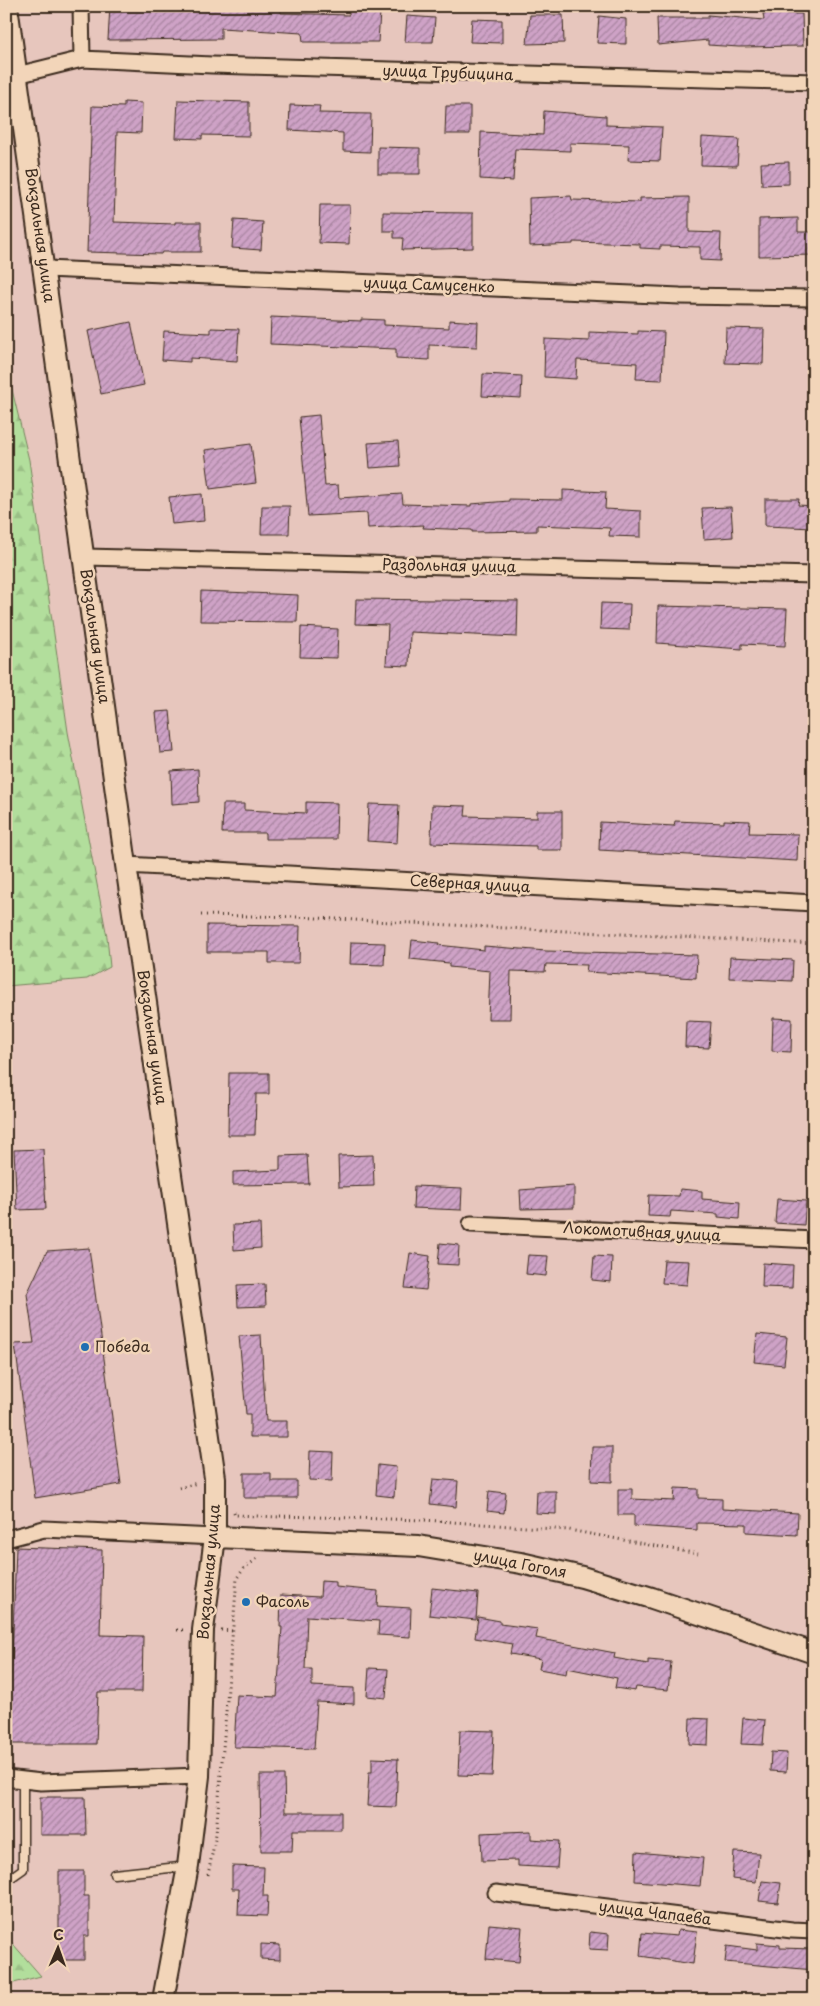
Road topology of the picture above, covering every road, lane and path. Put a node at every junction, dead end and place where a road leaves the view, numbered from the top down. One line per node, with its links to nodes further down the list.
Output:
1 (7, 6): 4 (main road, Вокзальная улица)
2 (81, 6): 3 (street)
3 (82, 59): 4 (street); 5 (street, улица Трубицина)
4 (17, 75): 6 (main road, Вокзальная улица)
5 (814, 82)
6 (45, 269): 7 (street, улица Самусенко); 8 (main road, Вокзальная улица)
7 (814, 298)
8 (85, 557): 9 (street, Раздольная улица); 10 (main road, Вокзальная улица)
9 (814, 575)
10 (126, 865): 11 (street, Северная улица); 16 (main road, Вокзальная улица)
11 (814, 903)
12 (202, 915): 13 (path)
13 (814, 944)
14 (471, 1224): 15 (street, Локомотивная улица)
15 (814, 1240)
16 (215, 1478): 17 (path); 20 (main road, Вокзальная улица)
17 (179, 1488)
18 (232, 1508): 19 (path)
19 (280, 1516): 22 (path); 23 (path)
20 (215, 1537): 21 (street); 22 (main road, улица Гоголя); 25 (main road, Вокзальная улица)
21 (6, 1539)
22 (280, 1539): 24 (main road, улица Гоголя); 30 (path)
23 (698, 1554)
24 (814, 1653)
25 (199, 1776): 27 (street); 28 (main road, Вокзальная улица)
26 (6, 1778): 27 (street)
27 (23, 1781): 31 (lane)
28 (188, 1866): 29 (lane); 34 (main road, Вокзальная улица)
29 (114, 1874)
30 (207, 1880)
31 (6, 1881)
32 (496, 1893): 33 (street, улица Чапаева)
33 (814, 1931)
34 (163, 2000)

